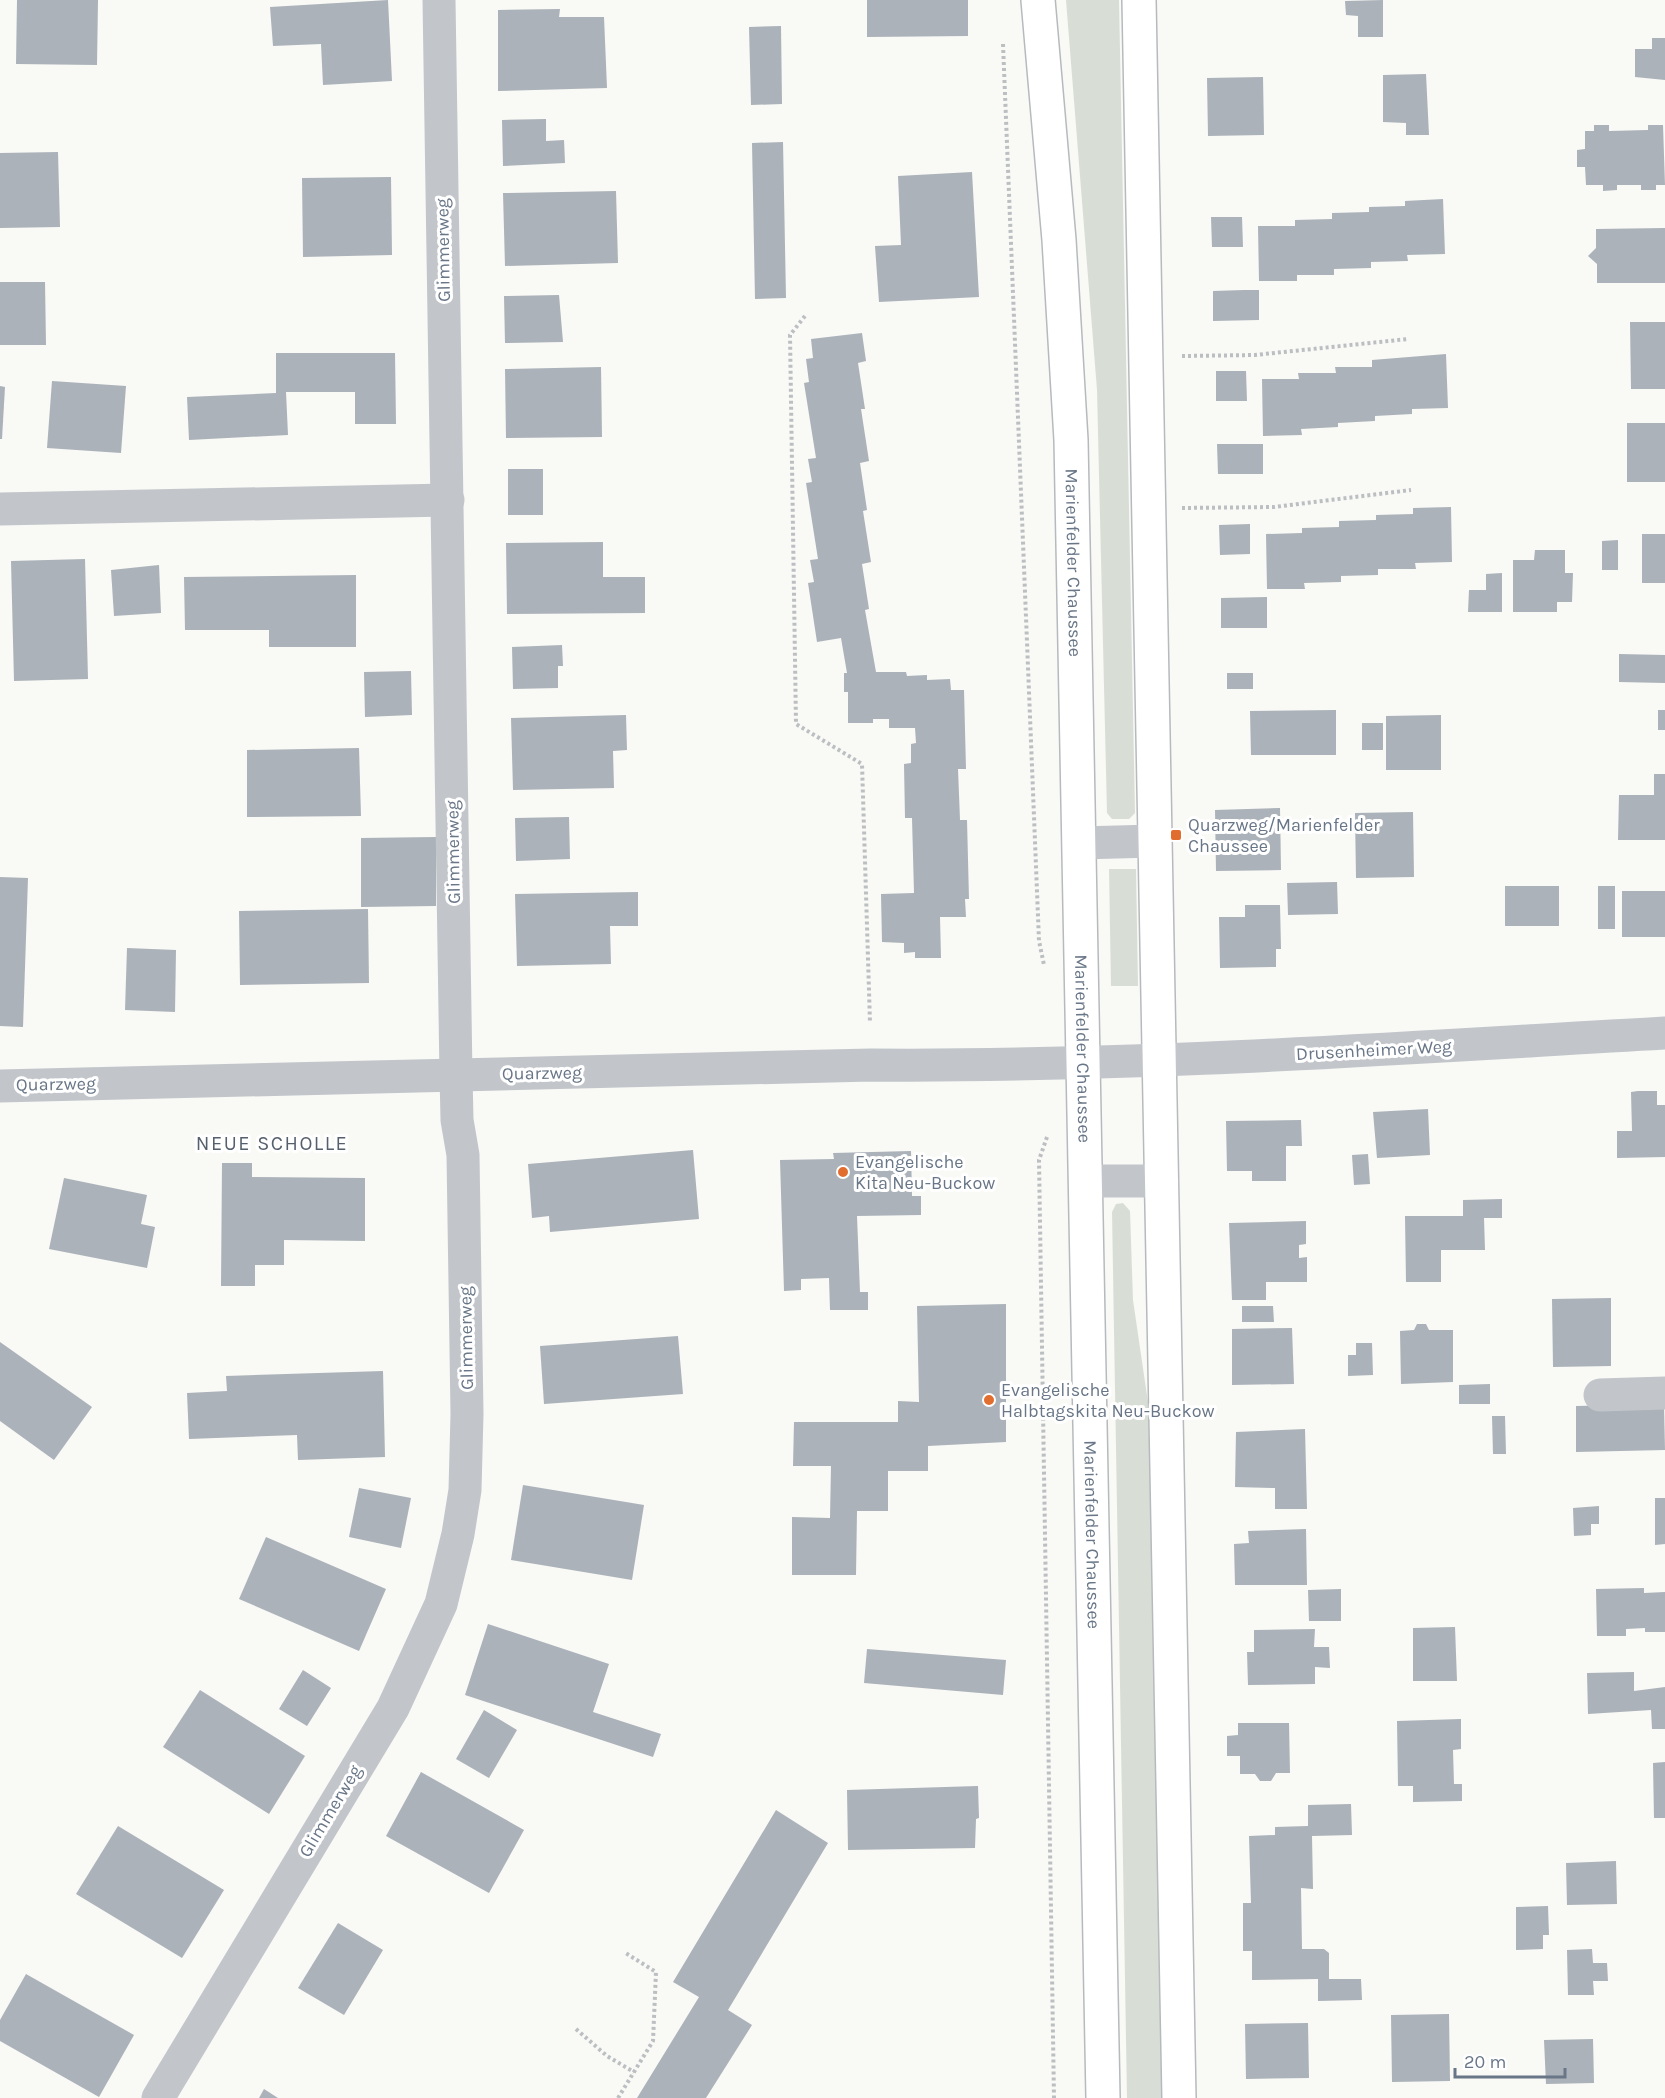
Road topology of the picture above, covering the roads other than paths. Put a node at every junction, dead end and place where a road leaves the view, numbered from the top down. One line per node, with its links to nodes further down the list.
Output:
1 (439, 0): 4 (street, Glimmerweg)
2 (1038, 0): 7 (main road, Marienfelder Chaussee)
3 (1139, 0): 6 (main road)
4 (448, 500): 5 (street); 11 (street, Glimmerweg)
5 (0, 509)
6 (1155, 841): 7 (street); 9 (main road)
7 (1079, 843): 10 (main road, Marienfelder Chaussee)
8 (1665, 1033): 9 (street, Drusenheimer Weg)
9 (1160, 1060): 10 (street, Drusenheimer Weg); 14 (main road)
10 (1083, 1063): 11 (street, Quarzweg); 13 (main road, Marienfelder Chaussee)
11 (456, 1076): 12 (street, Quarzweg); 17 (street, Glimmerweg)
12 (0, 1086)
13 (1086, 1181): 14 (street); 18 (main road, Marienfelder Chaussee)
14 (1162, 1181): 19 (main road)
15 (1665, 1393): 16 (street)
16 (1600, 1395)
17 (158, 2098)
18 (1103, 2098)
19 (1179, 2098)

